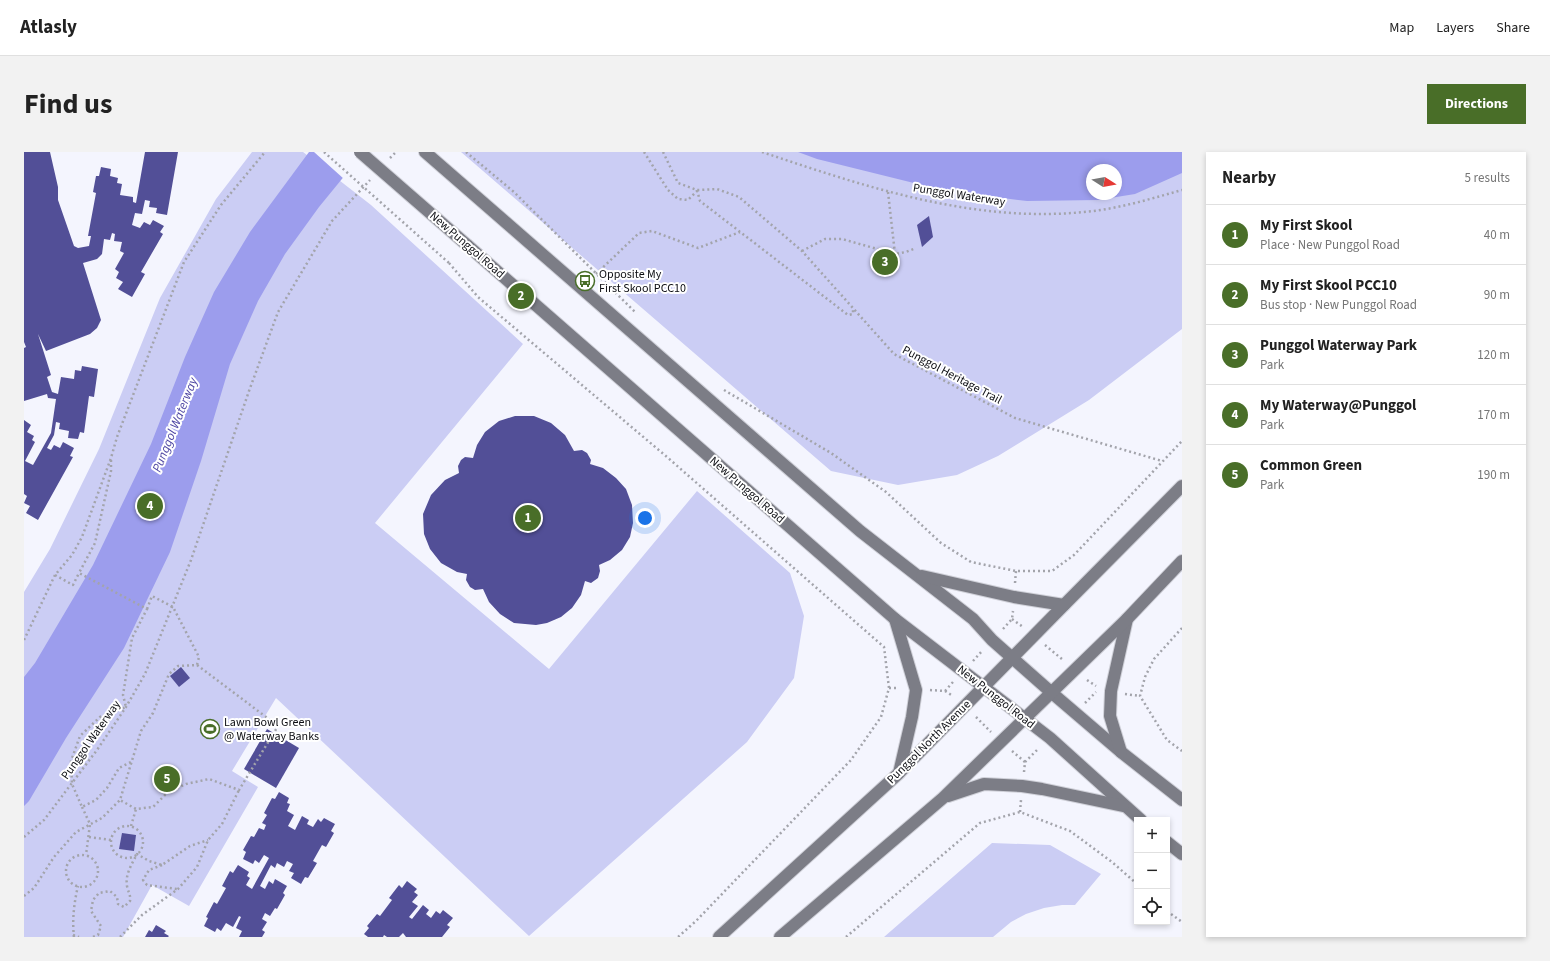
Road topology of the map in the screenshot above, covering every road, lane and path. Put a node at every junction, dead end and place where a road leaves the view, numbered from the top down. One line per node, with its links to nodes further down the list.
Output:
1 (265, 152): 24 (path)
2 (324, 152): 88 (path, bridge)
3 (360, 152): 34 (main road, New Punggol Road, bridge)
4 (396, 152): 10 (path)
5 (425, 152): 30 (main road)
6 (466, 152): 19 (path)
7 (644, 152): 12 (path)
8 (663, 152): 12 (path)
9 (762, 152): 14 (path, Punggol Waterway)
10 (385, 163)
11 (374, 175): 32 (path, Punggol Waterway)
12 (697, 190): 15 (path); 17 (path, Punggol Heritage Trail)
13 (1182, 190): 14 (path, Punggol Waterway)
14 (888, 192): 18 (path)
15 (740, 232): 19 (path); 20 (path)
16 (916, 248): 18 (path)
17 (802, 251): 18 (path); 20 (path, Punggol Heritage Trail)
18 (895, 254)
19 (596, 274): 21 (path)
20 (853, 309): 25 (path, Punggol Heritage Trail)
21 (641, 317)
22 (722, 389): 25 (path)
23 (1182, 441): 25 (path)
24 (111, 458): 28 (path); 29 (path)
25 (1163, 461)
26 (1182, 486): 31 (main road, Punggol North Avenue)
27 (1182, 561): 35 (main road)
28 (79, 573): 29 (path); 33 (path)
29 (55, 575): 38 (path)
30 (919, 575): 31 (main road); 41 (main road)
31 (1064, 605): 39 (main road, Punggol North Avenue)
32 (173, 606): 33 (path); 43 (path); 49 (path, Punggol Waterway)
33 (147, 609): 49 (path)
34 (895, 619): 45 (main road, New Punggol Road); 57 (main road)
35 (1127, 619): 44 (main road); 55 (main road)
36 (24, 628): 38 (path)
37 (1182, 628): 54 (path)
38 (28, 630): 40 (path)
39 (1033, 636): 41 (path); 42 (main road, Punggol North Avenue); 44 (path)
40 (24, 640)
41 (992, 640): 42 (main road); 45 (path)
42 (1012, 657): 46 (main road, Punggol North Avenue); 47 (main road)
43 (196, 666): 56 (path); 59 (path)
44 (1075, 670): 47 (main road); 50 (path)
45 (963, 672): 46 (main road, New Punggol Road); 48 (path)
46 (983, 687): 48 (main road, Punggol North Avenue); 51 (main road, New Punggol Road)
47 (1052, 692): 50 (main road); 51 (main road)
48 (965, 706): 53 (path); 57 (main road, Punggol North Avenue)
49 (126, 707): 58 (path, Punggol Waterway); 58 (path)
50 (1075, 713): 55 (main road)
51 (1024, 719): 52 (main road, New Punggol Road); 53 (main road)
52 (1050, 738): 53 (path); 64 (main road, New Punggol Road)
53 (1001, 742): 60 (main road)
54 (1182, 751)
55 (1121, 752): 62 (main road)
56 (132, 762): 61 (path); 63 (path)
57 (898, 774): 89 (main road, Punggol North Avenue)
58 (72, 784): 63 (path); 69 (path, Punggol Waterway)
59 (239, 790): 65 (path); 72 (path)
60 (943, 798): 64 (main road); 90 (main road)
61 (120, 800): 65 (path); 67 (path)
62 (1182, 800)
63 (82, 807): 67 (path)
64 (1125, 807): 66 (main road, New Punggol Road)
65 (136, 809): 68 (path)
66 (1137, 817)
67 (90, 824): 70 (path); 81 (path)
68 (132, 826): 71 (path); 74 (path)
69 (24, 837)
70 (88, 837): 71 (path); 76 (path)
71 (111, 840): 74 (path)
72 (208, 840): 77 (path); 80 (path)
73 (1170, 844): 75 (main road)
74 (137, 854): 77 (path); 86 (path)
75 (1182, 854)
76 (86, 855): 79 (path); 79 (path)
77 (162, 865): 80 (path)
78 (1134, 881): 91 (path)
79 (78, 886): 84 (path)
80 (178, 889): 87 (path)
81 (24, 896)
82 (1170, 913): 83 (path)
83 (1182, 922)
84 (74, 936): 85 (path)
85 (79, 937)
86 (93, 937)
87 (120, 937)
88 (678, 937)
89 (719, 937)
90 (780, 937)
91 (846, 937)

